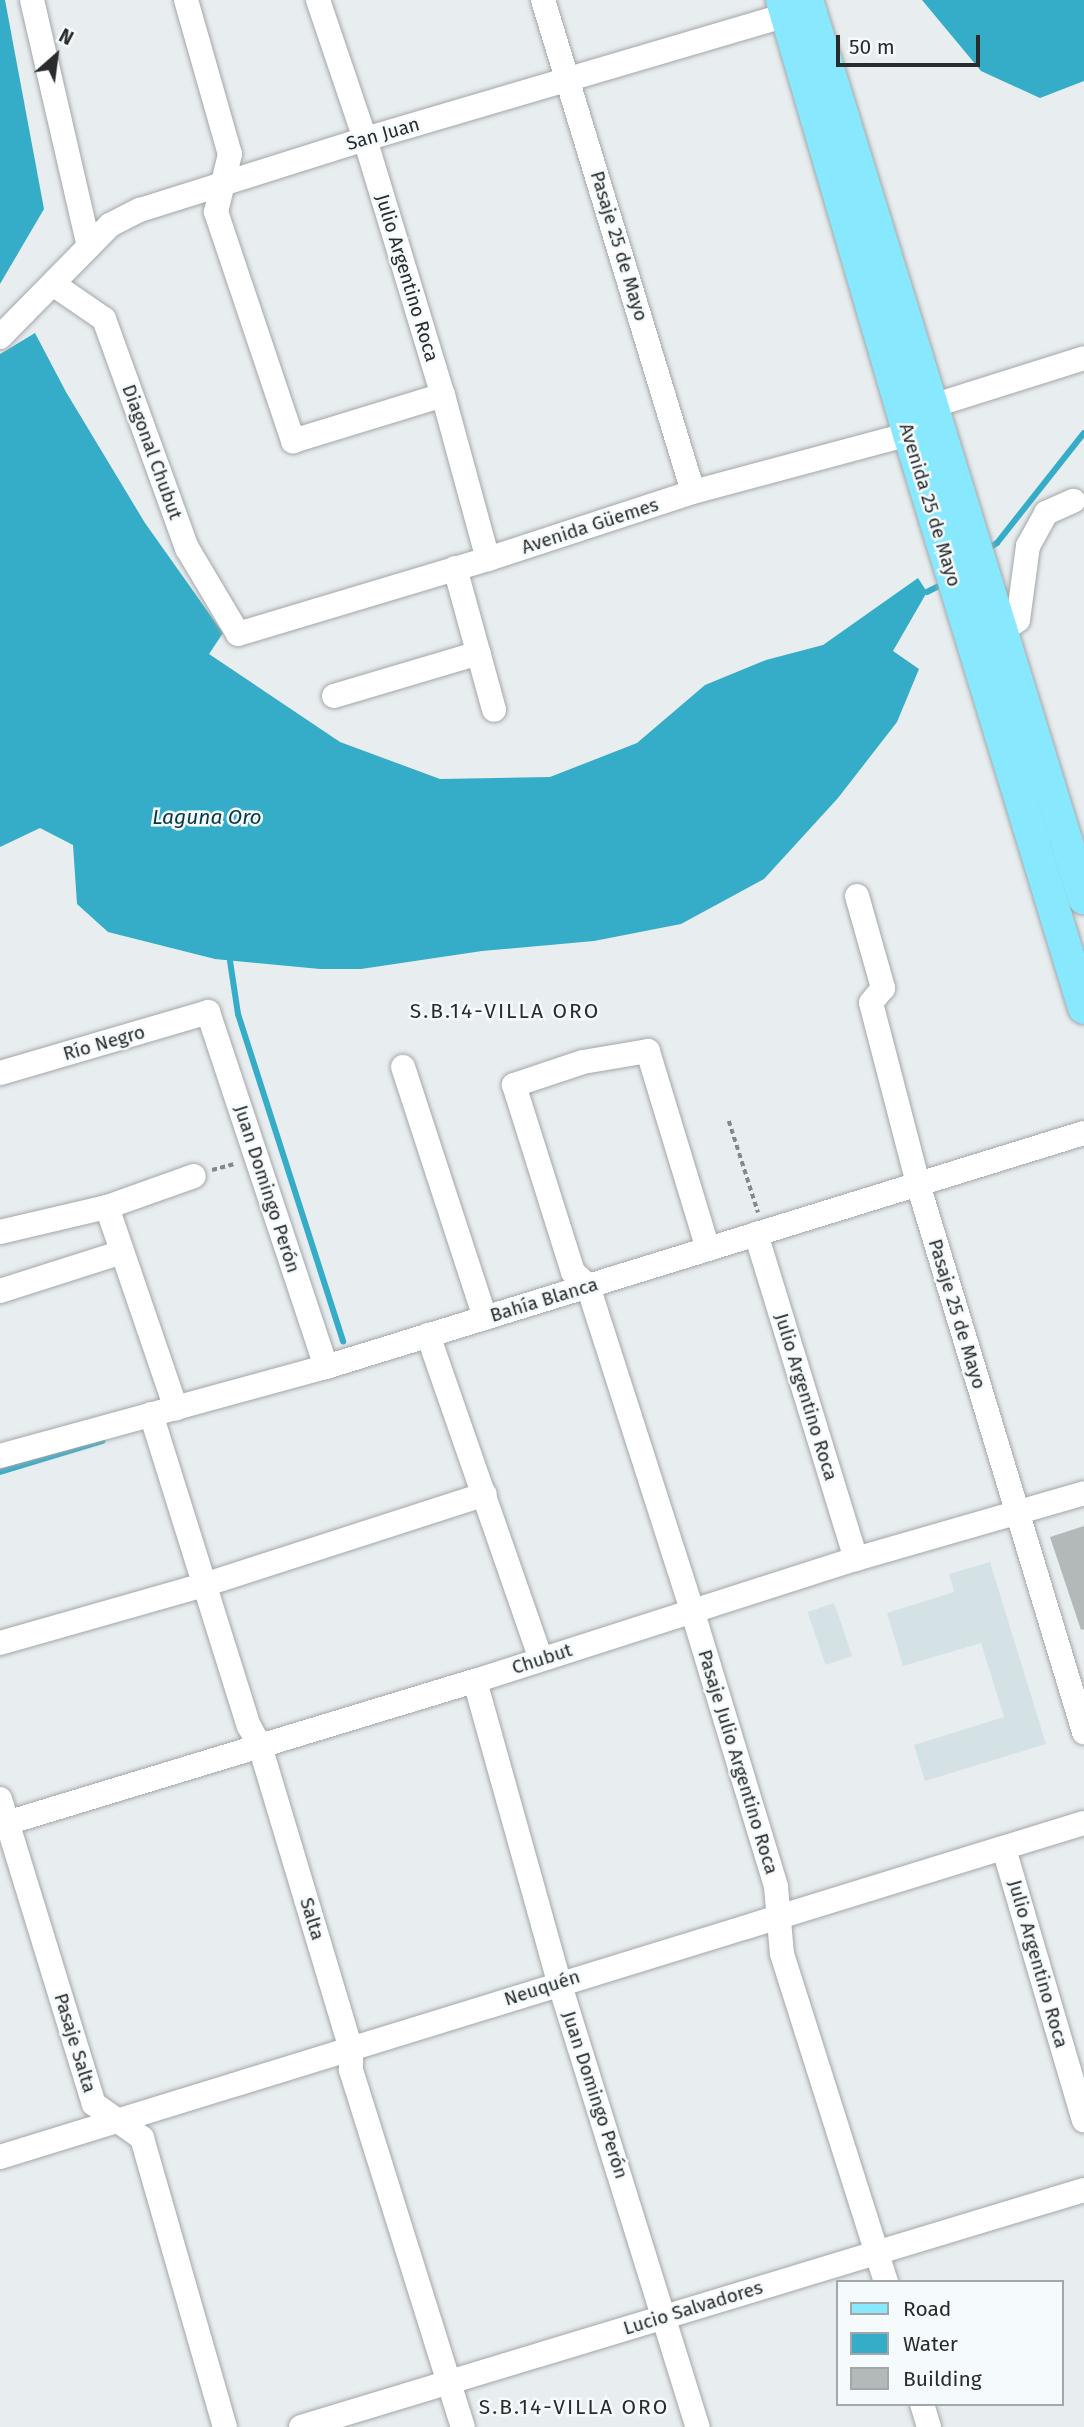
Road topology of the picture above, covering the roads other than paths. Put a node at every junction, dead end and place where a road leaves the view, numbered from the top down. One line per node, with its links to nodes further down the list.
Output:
1 (32, 0): 9 (street)
2 (186, 0): 8 (street)
3 (318, 0): 7 (street, Julio Argentino Roca)
4 (543, 0): 6 (street, Pasaje 25 de Mayo)
5 (796, 6): 6 (street, San Juan); 14 (main road, Avenida 25 de Mayo); 15 (main road, Avenida 25 de Mayo)
6 (569, 80): 7 (street, San Juan); 16 (street, Pasaje 25 de Mayo)
7 (365, 139): 8 (street, San Juan); 13 (street, Julio Argentino Roca)
8 (222, 183): 9 (street, San Juan); 13 (street)
9 (89, 247): 10 (street, San Juan)
10 (53, 284): 11 (street, San Juan); 21 (street, Diagonal Chubut)
11 (0, 337)
12 (1084, 358): 14 (street)
13 (443, 395): 18 (street, Julio Argentino Roca)
14 (932, 406): 15 (street); 20 (main road, Avenida 25 de Mayo)
15 (909, 434): 16 (street, Avenida Güemes); 26 (main road, Avenida 25 de Mayo)
16 (693, 492): 18 (street, Avenida Güemes)
17 (1073, 500): 20 (street)
18 (488, 559): 19 (street, Avenida Güemes)
19 (455, 568): 21 (street, Avenida Güemes); 22 (street)
20 (1003, 630): 25 (main road, Avenida 25 de Mayo)
21 (239, 634)
22 (479, 653): 23 (street); 24 (street)
23 (334, 696)
24 (494, 710)
25 (1078, 854): 26 (street); 28 (main road, Avenida 25 de Mayo)
26 (1040, 864): 29 (main road, Avenida 25 de Mayo)
27 (858, 896): 35 (street, Pasaje 25 de Mayo)
28 (1084, 898)
29 (1084, 1007)
30 (208, 1012): 32 (street, Río Negro); 45 (street, Juan Domingo Perón)
31 (403, 1067): 43 (street)
32 (0, 1072)
33 (1084, 1133): 35 (street, Bahía Blanca)
34 (194, 1176): 36 (street)
35 (918, 1184): 38 (street, Bahía Blanca); 51 (street, Pasaje 25 de Mayo)
36 (107, 1207): 37 (street); 40 (street)
37 (0, 1232)
38 (756, 1234): 39 (street, Bahía Blanca); 52 (street, Julio Argentino Roca)
39 (708, 1249): 41 (street, Bahía Blanca); 41 (street, Pasaje Julio Argentino Roca)
40 (122, 1252): 42 (street); 46 (street)
41 (588, 1286): 43 (street, Bahía Blanca); 54 (street, Pasaje Julio Argentino Roca)
42 (0, 1290)
43 (485, 1318): 44 (street, Bahía Blanca)
44 (428, 1335): 45 (street, Bahía Blanca); 50 (street)
45 (326, 1367): 46 (street, Bahía Blanca)
46 (176, 1408): 47 (street, Bahía Blanca)
47 (151, 1414): 48 (street, Bahía Blanca); 53 (street, Salta)
48 (0, 1456)
49 (1084, 1493): 51 (street, Chubut)
50 (485, 1494): 53 (street); 56 (street)
51 (1016, 1514): 52 (street, Chubut); 58 (street, Pasaje 25 de Mayo)
52 (856, 1559): 54 (street, Chubut)
53 (204, 1585): 55 (street); 59 (street, Salta)
54 (693, 1613): 56 (street, Chubut); 64 (street, Pasaje Julio Argentino Roca)
55 (0, 1643)
56 (541, 1659): 57 (street, Chubut)
57 (475, 1681): 59 (street, Chubut); 65 (street, Juan Domingo Perón)
58 (1084, 1732)
59 (260, 1746): 62 (street, Chubut); 66 (street, Salta)
60 (0, 1799): 62 (street, Pasaje Salta)
61 (1084, 1823): 63 (street, Neuquén)
62 (4, 1824): 68 (street, Pasaje Salta)
63 (1004, 1849): 64 (street, Neuquén); 67 (street, Julio Argentino Roca)
64 (777, 1916): 65 (street, Neuquén); 71 (street, Pasaje Julio Argentino Roca)
65 (559, 1983): 66 (street, Neuquén); 73 (street, Juan Domingo Perón)
66 (351, 2050): 68 (street, Neuquén); 74 (street, Salta)
67 (1084, 2120)
68 (118, 2121): 69 (street, Neuquén); 76 (street, Pasaje Salta)
69 (0, 2157)
70 (1084, 2190): 71 (street, Lucio Salvadores)
71 (877, 2252): 72 (street, Pasaje Julio Argentino Roca); 73 (street, Lucio Salvadores)
72 (885, 2280)
73 (665, 2317): 74 (street, Lucio Salvadores); 79 (street, Juan Domingo Perón)
74 (449, 2382): 77 (street, Lucio Salvadores); 78 (street, Salta)
75 (923, 2406): 80 (street)
76 (225, 2427)
77 (301, 2427)
78 (463, 2427)
79 (698, 2427)
80 (929, 2427)

